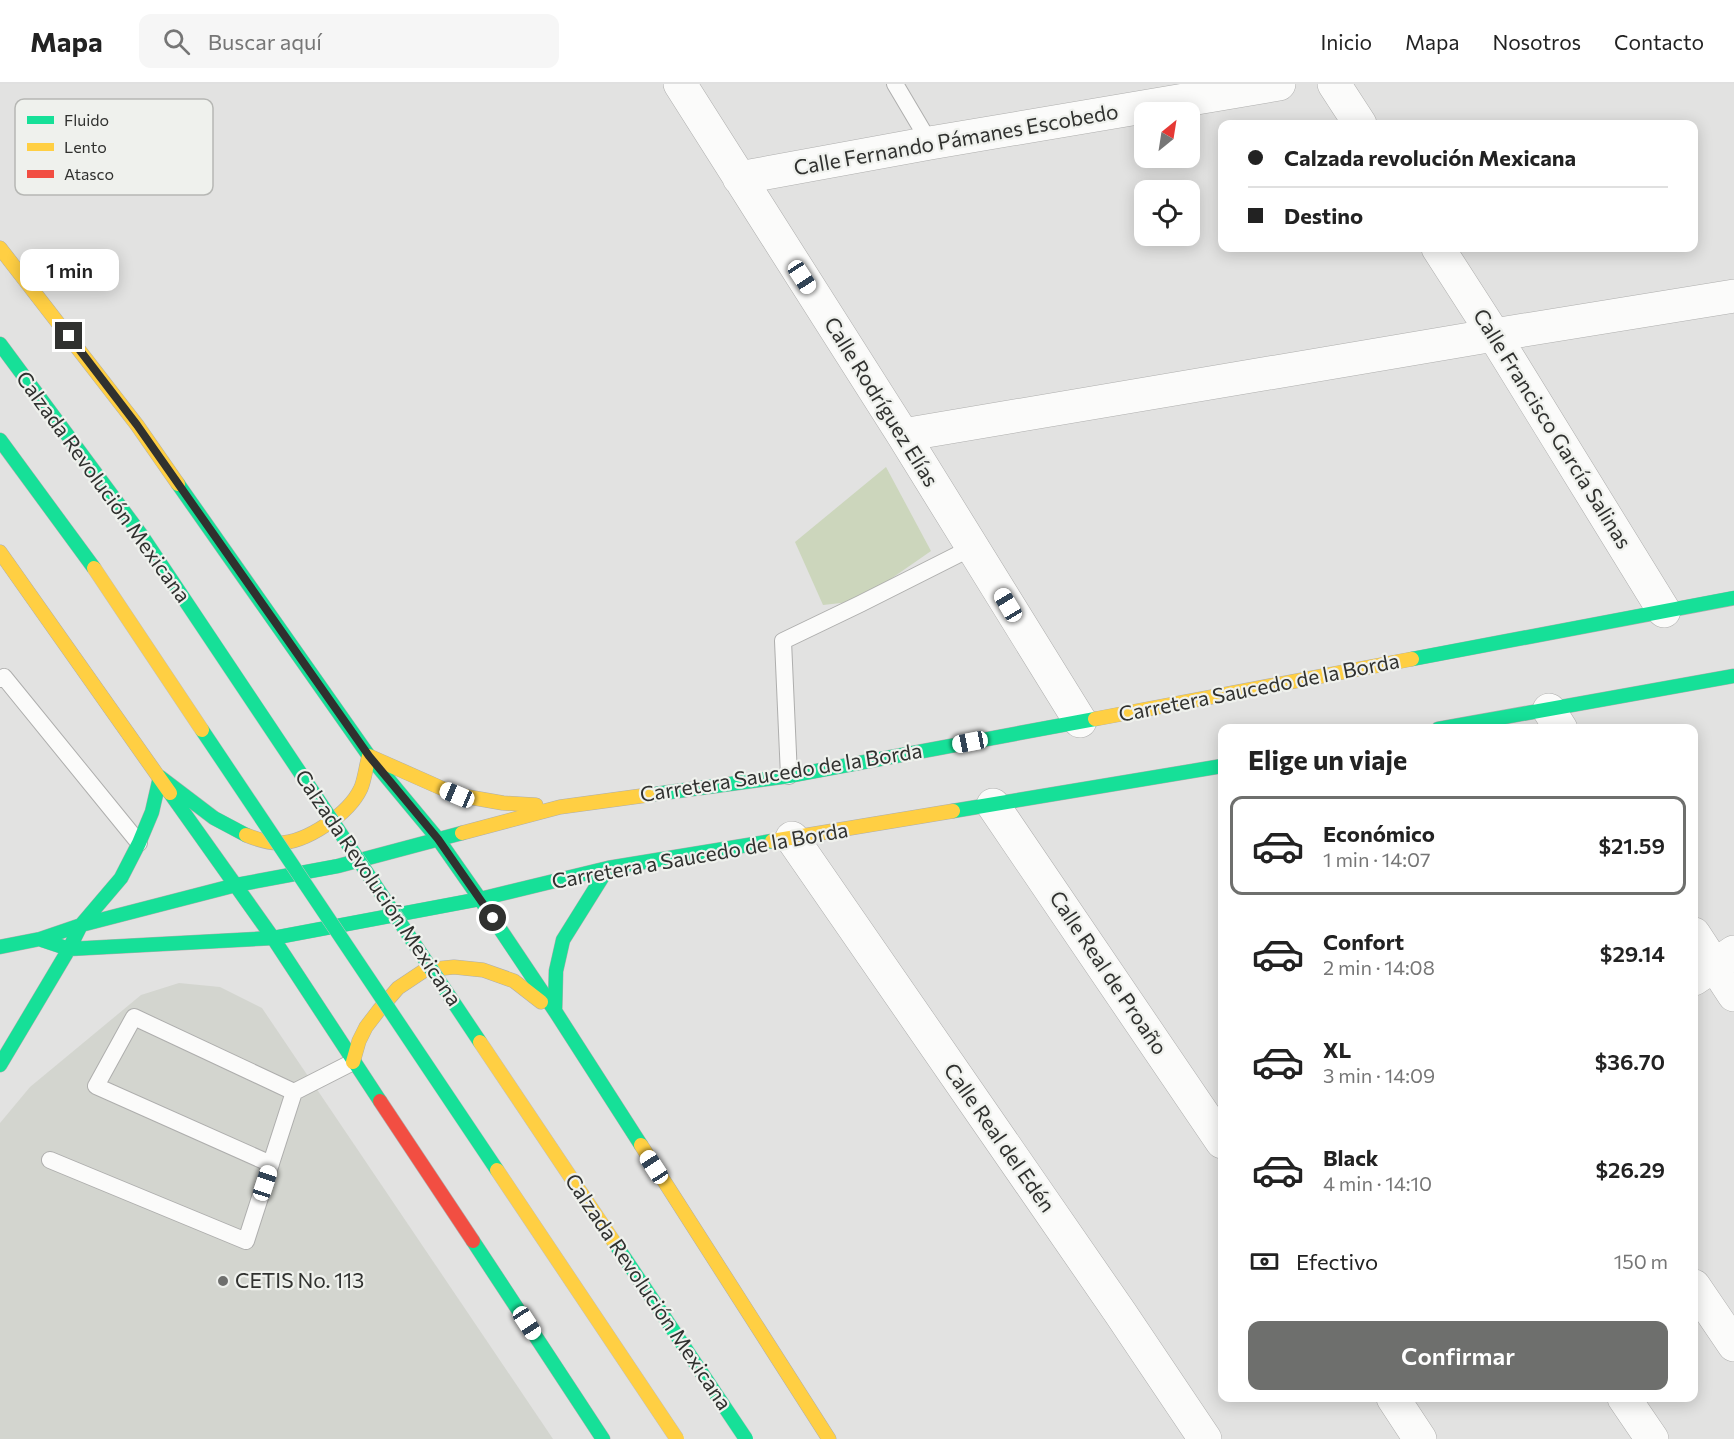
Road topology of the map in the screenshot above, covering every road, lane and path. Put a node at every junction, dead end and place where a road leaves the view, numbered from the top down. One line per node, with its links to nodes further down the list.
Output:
1 (680, 84): 7 (street, Calle Rodríguez Elías)
2 (895, 84): 6 (lane)
3 (1279, 84): 6 (street, Calle Fernando Pámanes Escobedo)
4 (1334, 84): 5 (street)
5 (1357, 120)
6 (930, 143): 7 (street, Calle Fernando Pámanes Escobedo)
7 (739, 178): 13 (street, Calle Rodríguez Elías)
8 (0, 248): 24 (street)
9 (1441, 252): 11 (street, Calle Francisco García Salinas)
10 (1734, 296): 11 (street)
11 (1494, 335): 13 (street); 18 (street, Calle Francisco García Salinas)
12 (0, 344): 57 (street, Calzada Revolución Mexicana, bridge)
13 (903, 435): 15 (street, Calle Rodríguez Elías)
14 (0, 440): 56 (street, bridge)
15 (973, 547): 22 (street, Calle Rodríguez Elías); 26 (lane)
16 (0, 552): 27 (street)
17 (1734, 598): 18 (street, Carretera Saucedo de la Borda)
18 (1664, 611): 22 (street, Carretera Saucedo de la Borda)
19 (1734, 676): 21 (street)
20 (0, 679): 32 (lane)
21 (1555, 719): 23 (street)
22 (1080, 722): 26 (street, Carretera Saucedo de la Borda)
23 (1496, 724)
24 (369, 756): 27 (street); 29 (street); 31 (street)
25 (1218, 767): 28 (street, Carretera a Saucedo de la Borda)
26 (789, 776): 29 (street, Carretera Saucedo de la Borda)
27 (160, 777): 32 (street); 34 (street)
28 (993, 805): 30 (street, Carretera a Saucedo de la Borda); 48 (street, Calle Real de Proaño)
29 (560, 807): 31 (street, Carretera Saucedo de la Borda)
30 (792, 838): 33 (street, Carretera a Saucedo de la Borda); 59 (street, Calle Real del Edén)
31 (438, 839): 34 (street, Carretera Saucedo de la Borda); 35 (street)
32 (139, 843): 36 (street)
33 (608, 868): 35 (street, Carretera a Saucedo de la Borda); 44 (street)
34 (236, 885): 36 (street, Carretera Saucedo de la Borda); 37 (street)
35 (480, 899): 37 (street, Carretera a Saucedo de la Borda); 44 (street)
36 (81, 925): 38 (street, Carretera Saucedo de la Borda); 41 (street)
37 (273, 938): 41 (street, Carretera a Saucedo de la Borda); 45 (street)
38 (40, 939): 40 (street, Carretera Saucedo de la Borda); 41 (street)
39 (1698, 940): 42 (street)
40 (0, 947)
41 (69, 949): 46 (street)
42 (1714, 965): 43 (street)
43 (1734, 995)
44 (555, 1011): 45 (street); 58 (street)
45 (353, 1062): 47 (lane); 55 (street)
46 (0, 1065)
47 (294, 1092): 50 (lane); 50 (lane)
48 (1218, 1136)
49 (50, 1160): 50 (lane)
50 (271, 1164)
51 (1698, 1292): 52 (street)
52 (1734, 1346)
53 (1396, 1402): 60 (street)
54 (1627, 1402): 61 (street)
55 (603, 1439)
56 (677, 1439)
57 (746, 1439)
58 (829, 1439)
59 (1204, 1439)
60 (1420, 1439)
61 (1652, 1439)

